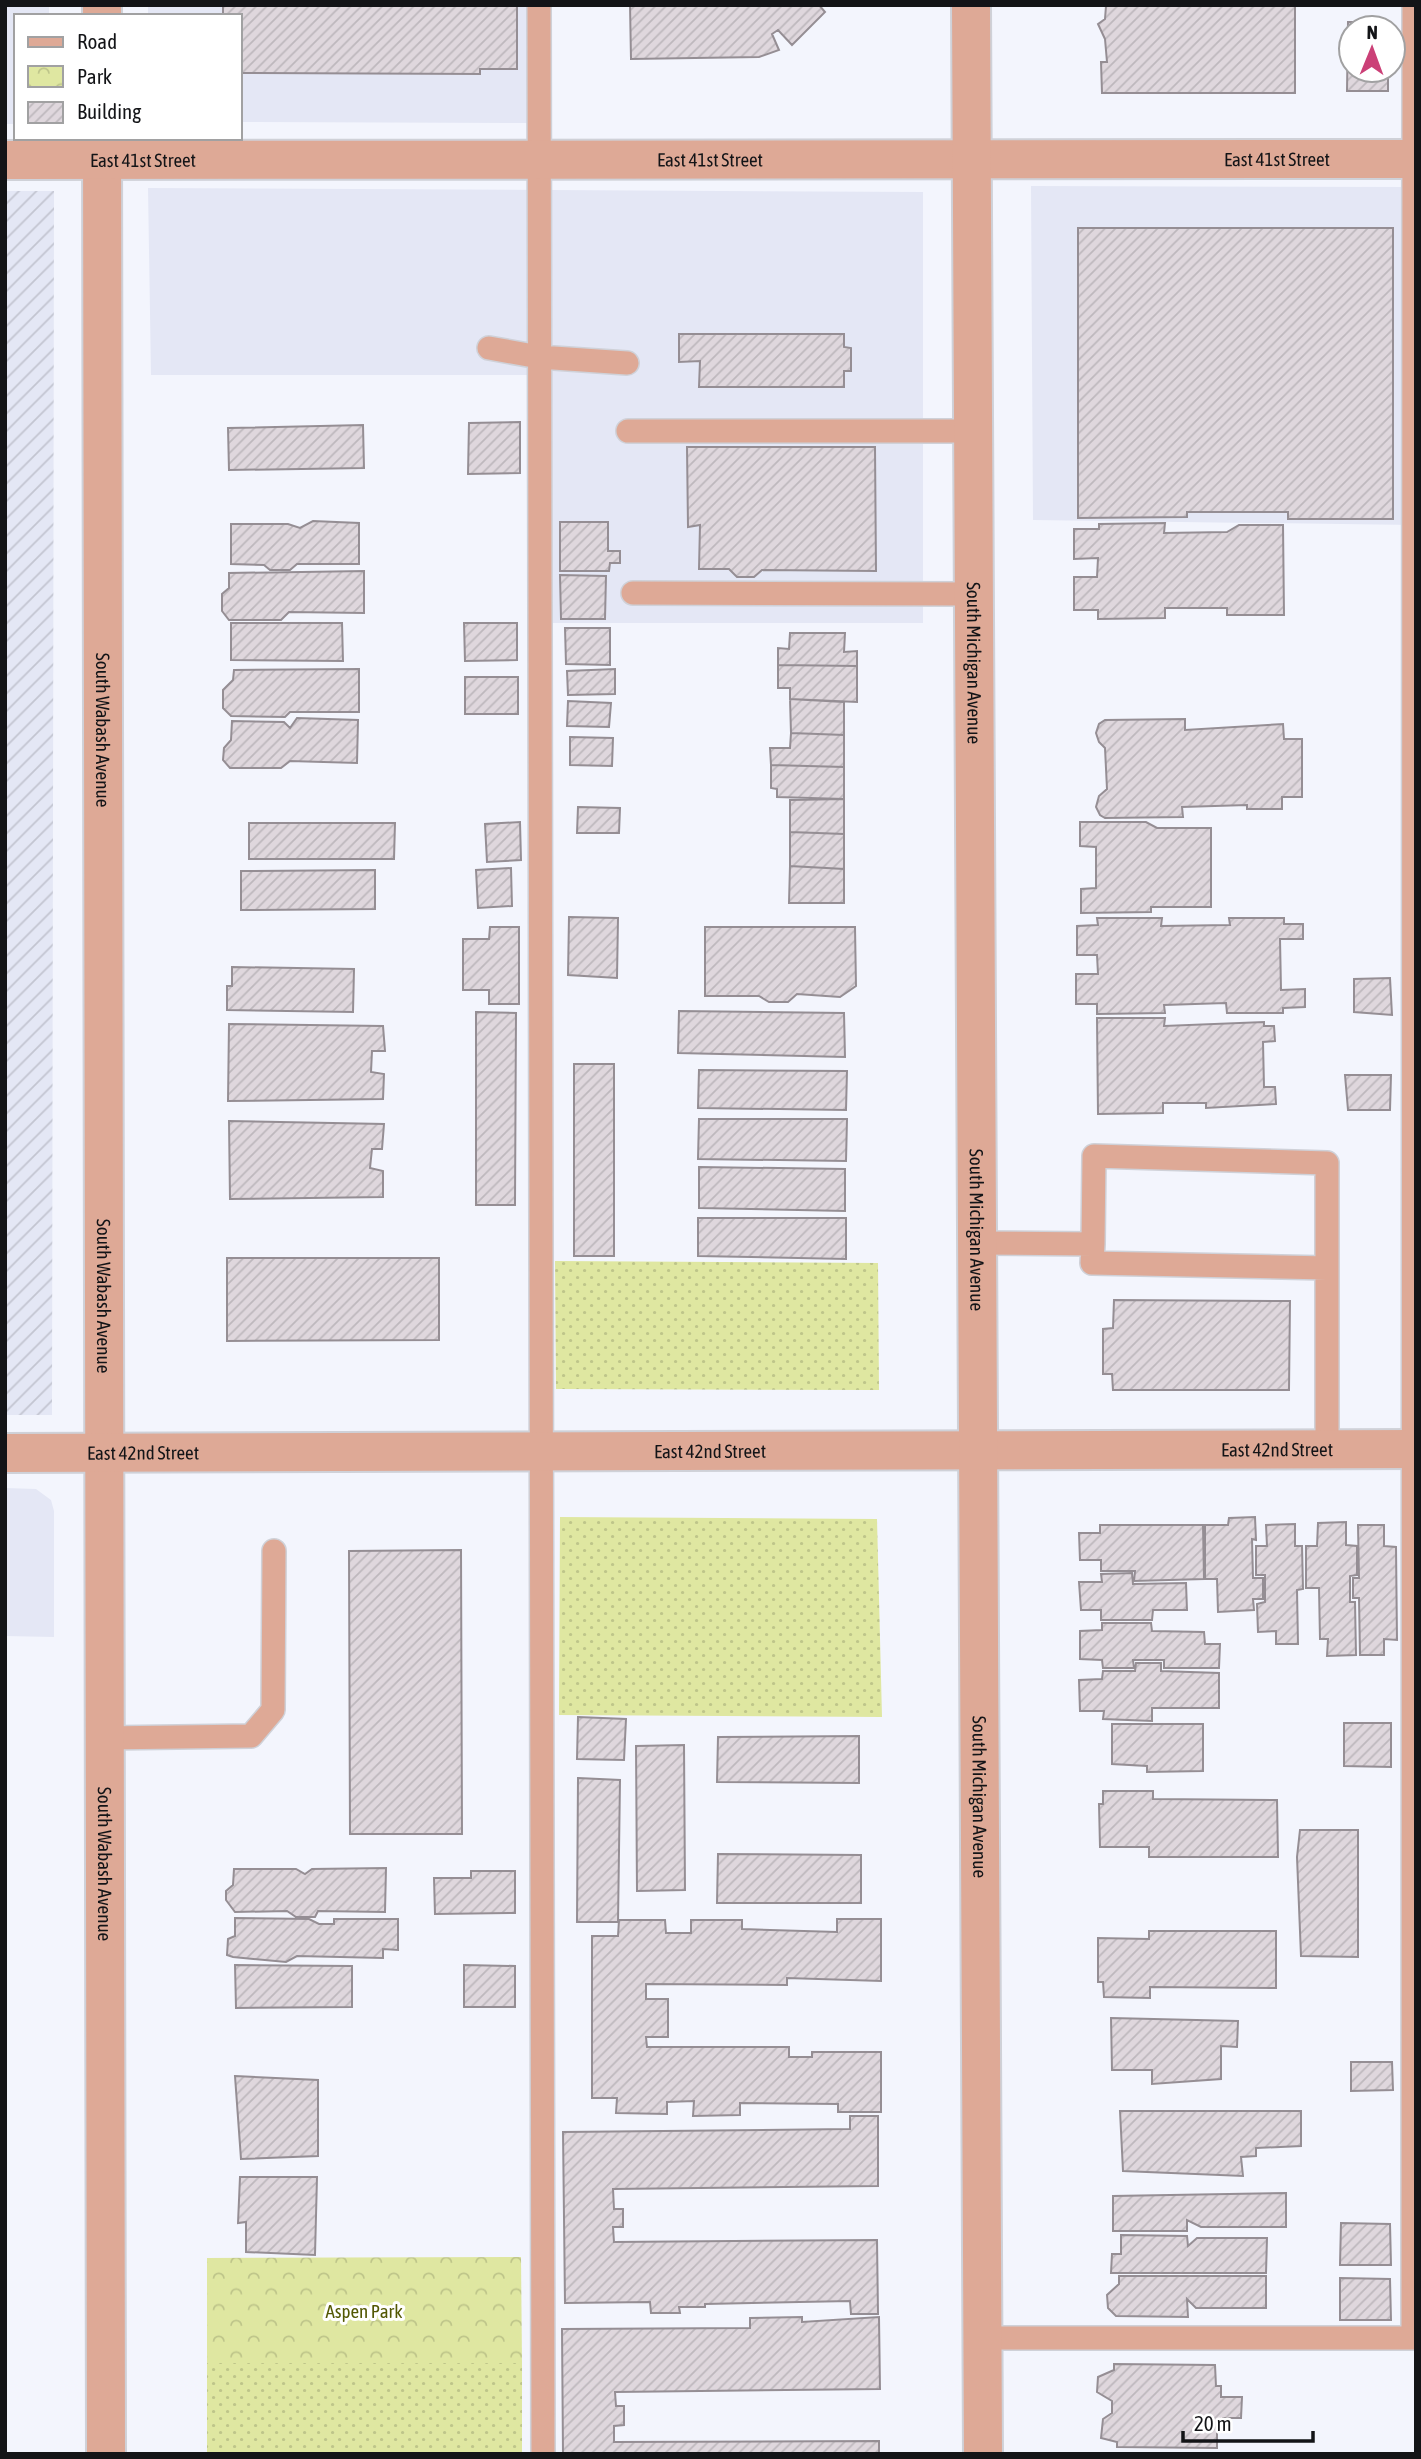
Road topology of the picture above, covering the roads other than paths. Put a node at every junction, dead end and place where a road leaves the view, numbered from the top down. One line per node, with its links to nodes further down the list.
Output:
1 (539, 5): 7 (lane)
2 (971, 5): 8 (street, South Michigan Avenue)
3 (1413, 5): 5 (lane)
4 (103, 149): 6 (street, East 41st Street); 7 (street, East 41st Street); 22 (street, South Wabash Avenue)
5 (1415, 159): 8 (street, East 41st Street); 19 (lane)
6 (5, 160)
7 (540, 160): 8 (street, East 41st Street); 10 (lane)
8 (971, 160): 13 (street, South Michigan Avenue)
9 (489, 348): 10 (lane)
10 (539, 357): 11 (lane); 23 (lane)
11 (627, 363)
12 (628, 431): 13 (lane)
13 (972, 431): 15 (street, South Michigan Avenue)
14 (633, 593): 15 (lane)
15 (973, 594): 16 (street, South Michigan Avenue)
16 (977, 1242): 17 (lane); 21 (street, South Michigan Avenue)
17 (1093, 1244): 18 (lane); 18 (lane)
18 (1327, 1268): 20 (lane)
19 (1415, 1449): 20 (street, East 42nd Street); 28 (lane)
20 (1327, 1450): 21 (street, East 42nd Street)
21 (977, 1451): 23 (street, East 42nd Street); 27 (street, South Michigan Avenue)
22 (105, 1452): 23 (street, East 42nd Street); 24 (street, East 42nd Street); 26 (street, South Wabash Avenue)
23 (541, 1452): 30 (lane)
24 (5, 1453)
25 (274, 1551): 26 (lane)
26 (104, 1738): 29 (street, South Wabash Avenue)
27 (982, 2338): 28 (lane); 31 (street, South Michigan Avenue)
28 (1415, 2338)
29 (106, 2454)
30 (542, 2454)
31 (983, 2454)

